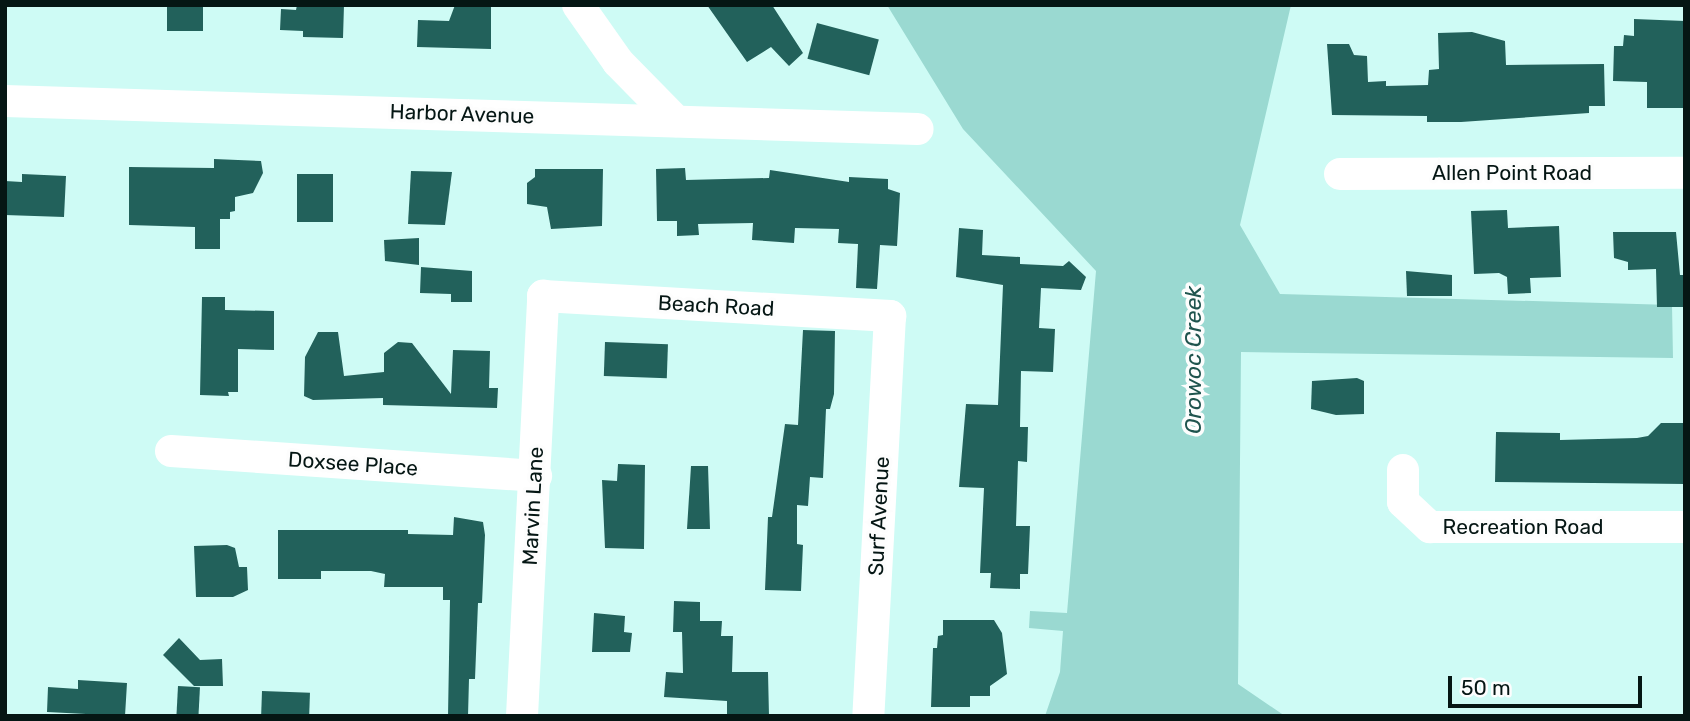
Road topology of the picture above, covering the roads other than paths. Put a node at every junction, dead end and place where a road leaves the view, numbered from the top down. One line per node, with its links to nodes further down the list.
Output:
1 (578, 5): 3 (street)
2 (5, 101): 3 (street, Harbor Avenue)
3 (676, 121): 4 (street, Harbor Avenue)
4 (918, 129)
5 (1685, 173): 6 (street, Allen Point Road)
6 (1339, 174)
7 (543, 296): 8 (street, Beach Road); 11 (street, Marvin Lane)
8 (890, 316): 14 (street, Surf Avenue)
9 (171, 451): 11 (street, Doxsee Place)
10 (1403, 470): 12 (street, Recreation Road)
11 (536, 476): 13 (street, Marvin Lane)
12 (1685, 527)
13 (522, 716)
14 (868, 716)

